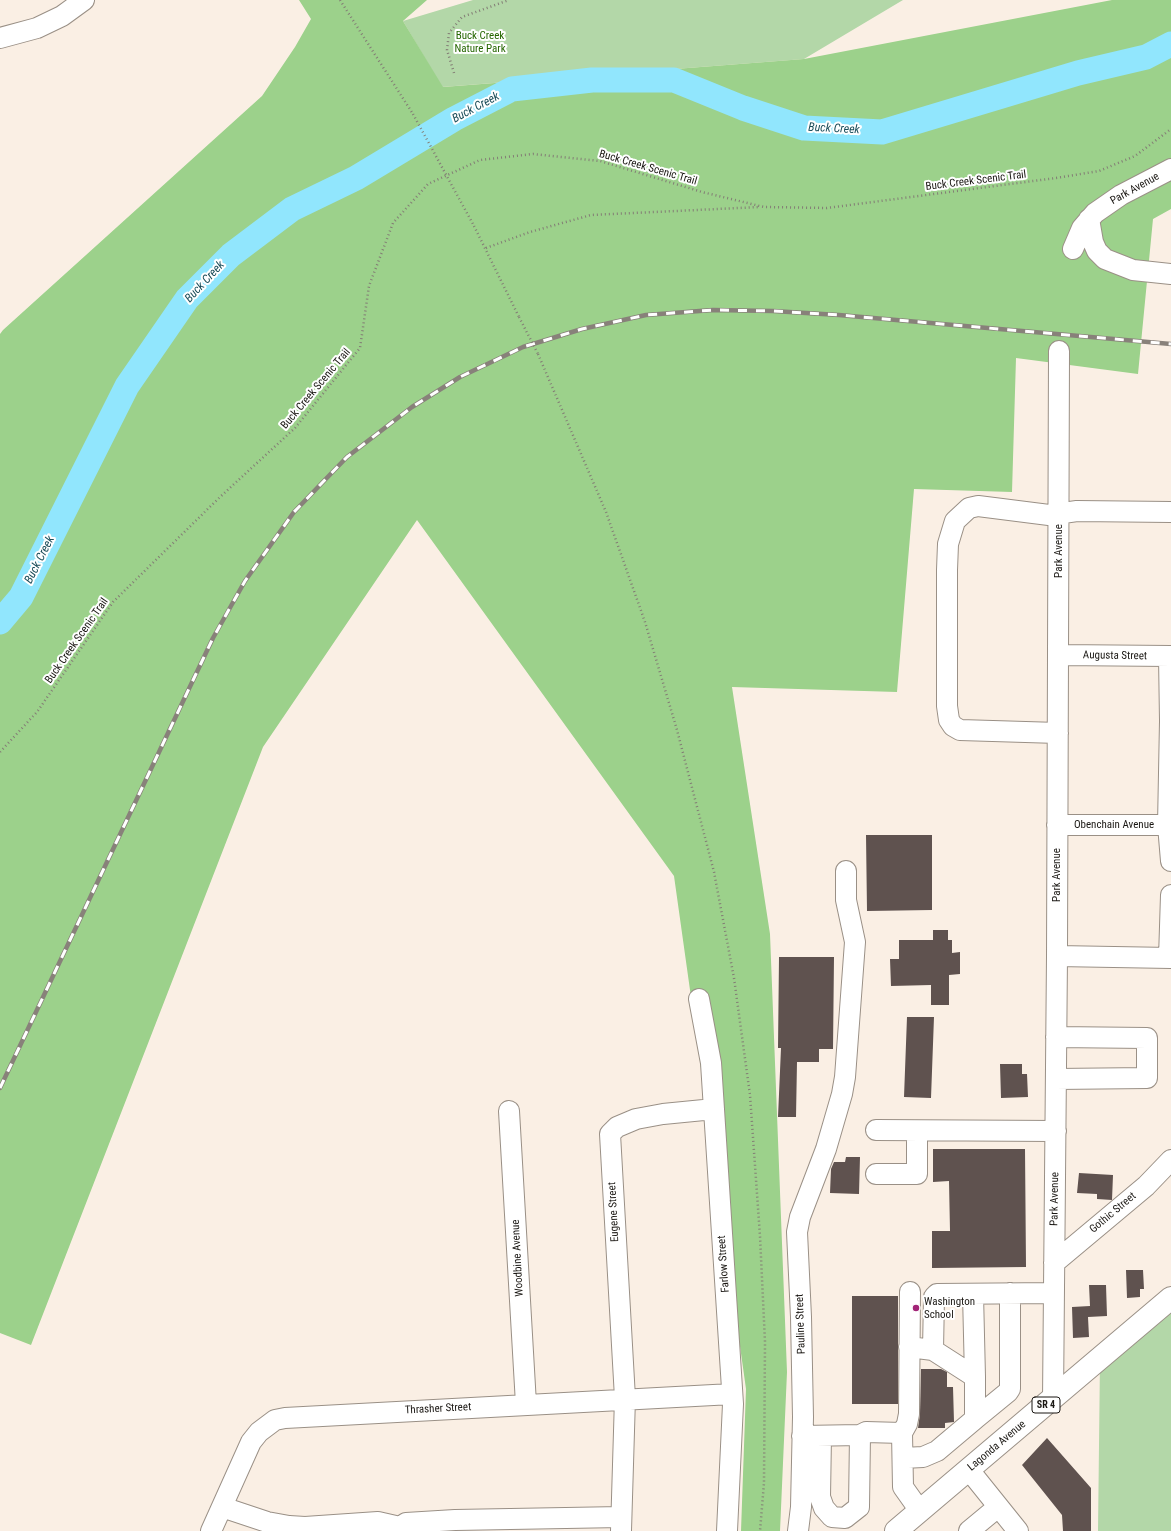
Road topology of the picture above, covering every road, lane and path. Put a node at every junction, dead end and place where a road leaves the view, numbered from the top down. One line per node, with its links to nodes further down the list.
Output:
1 (84, 0): 4 (street)
2 (340, 0): 10 (path, bridge)
3 (509, 0): 5 (path)
4 (0, 38)
5 (454, 73)
6 (1171, 129): 8 (path, Buck Creek Scenic Trail)
7 (1171, 169): 9 (street, Park Avenue)
8 (764, 207): 10 (path); 19 (path, Buck Creek Scenic Trail)
9 (1089, 219): 11 (street, Park Avenue); 12 (street)
10 (486, 248): 64 (path, bridge)
11 (1073, 249)
12 (1171, 274)
13 (1059, 351): 15 (street, Park Avenue)
14 (1171, 512): 15 (street)
15 (1059, 513): 16 (street, Park Avenue); 18 (street)
16 (1058, 655): 17 (street, Augusta Street); 18 (street, Park Avenue)
17 (1170, 656): 21 (street)
18 (1058, 733): 20 (street, Park Avenue)
19 (0, 752)
20 (1058, 825): 21 (street, Obenchain Avenue); 25 (street, Park Avenue)
21 (1170, 825): 22 (street)
22 (1171, 861)
23 (846, 871): 53 (street, Pauline Street)
24 (1171, 896): 26 (street)
25 (1057, 956): 26 (street); 28 (street, Park Avenue)
26 (1170, 958)
27 (699, 999): 30 (street, Farlow Street)
28 (1056, 1037): 29 (street, Park Avenue); 29 (street)
29 (1056, 1079): 34 (street, Park Avenue)
30 (714, 1109): 46 (street, Farlow Street); 47 (street, Eugene Street)
31 (509, 1111): 49 (street, Woodbine Avenue)
32 (876, 1130): 33 (street)
33 (917, 1131): 34 (street); 36 (street)
34 (1056, 1131): 37 (street, Park Avenue)
35 (1171, 1160): 37 (street, Gothic Street)
36 (876, 1174)
37 (1054, 1263): 40 (street, Park Avenue)
38 (910, 1292): 43 (street)
39 (1010, 1293): 40 (street); 41 (street); 50 (street)
40 (1054, 1293): 48 (street, Park Avenue)
41 (973, 1294): 44 (street); 45 (street)
42 (1171, 1298): 48 (main road, Lagonda Avenue / SR 4)
43 (909, 1348): 44 (street); 51 (street)
44 (933, 1350): 45 (street)
45 (975, 1377): 50 (street)
46 (732, 1394): 47 (street, Thrasher Street); 63 (street, Farlow Street)
47 (625, 1398): 49 (street, Thrasher Street); 60 (street)
48 (1053, 1399): 56 (main road, Lagonda Avenue / SR 4)
49 (526, 1404): 57 (street, Thrasher Street)
50 (975, 1419): 55 (street)
51 (902, 1433): 52 (street); 55 (street)
52 (860, 1435): 54 (street); 54 (street)
53 (802, 1436): 54 (street); 65 (street, Pauline Street)
54 (822, 1436)
55 (903, 1458): 59 (street)
56 (969, 1470): 58 (street); 59 (main road, Lagonda Avenue / SR 4)
57 (222, 1507): 61 (street); 62 (street, Thrasher Street)
58 (998, 1507): 67 (street); 68 (street)
59 (920, 1511): 66 (main road, Lagonda Avenue / SR 4)
60 (621, 1524): 61 (street)
61 (402, 1529)
62 (210, 1531)
63 (727, 1531)
64 (760, 1531)
65 (798, 1531)
66 (896, 1531)
67 (969, 1531)
68 (1018, 1531)

